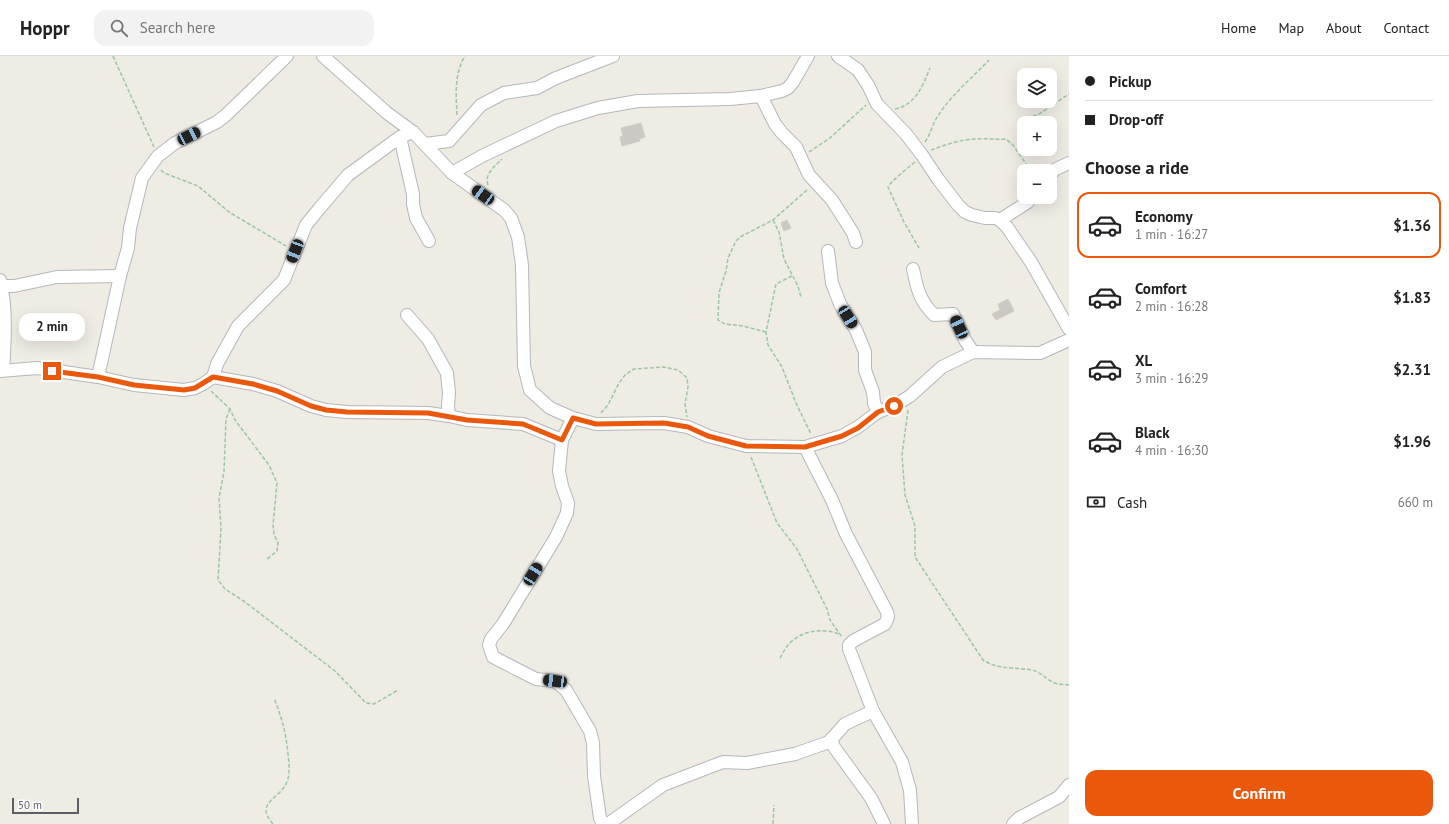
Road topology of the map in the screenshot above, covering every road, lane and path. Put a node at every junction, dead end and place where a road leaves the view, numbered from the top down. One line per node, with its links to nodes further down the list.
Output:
1 (113, 56): 22 (path)
2 (288, 56): 22 (street)
3 (322, 56): 16 (street)
4 (465, 56): 15 (path)
5 (613, 56): 15 (street)
6 (808, 56): 11 (street)
7 (838, 56): 12 (street)
8 (989, 60): 19 (path)
9 (930, 68): 13 (path)
10 (1069, 94): 14 (path)
11 (761, 96): 21 (street); 26 (street)
12 (874, 98): 13 (street); 21 (path)
13 (882, 108): 19 (street)
14 (1034, 116)
15 (458, 131): 18 (street)
16 (413, 132): 17 (street); 18 (street)
17 (400, 137): 32 (street); 35 (street)
18 (425, 144): 26 (street)
19 (919, 151): 24 (path); 31 (street); 34 (path)
20 (502, 158): 28 (path)
21 (801, 158): 27 (street)
22 (155, 159): 35 (path); 38 (street)
23 (1069, 162): 25 (street)
24 (1026, 164)
25 (1057, 168)
26 (452, 173): 55 (street)
27 (816, 184): 30 (path); 33 (street)
28 (490, 188)
29 (1025, 204): 31 (street)
30 (773, 220): 39 (path); 44 (path)
31 (1000, 220): 43 (street)
32 (429, 241)
33 (856, 242)
34 (919, 248)
35 (295, 251): 49 (street)
36 (828, 251): 53 (street)
37 (913, 269): 46 (street)
38 (120, 276): 40 (street); 48 (street)
39 (792, 276): 41 (path); 44 (path)
40 (1, 283): 47 (street)
41 (801, 297)
42 (406, 315): 54 (street)
43 (1069, 329)
44 (766, 332): 60 (path)
45 (1069, 340): 46 (street)
46 (973, 352): 51 (street)
47 (1, 370): 48 (street)
48 (98, 377): 50 (street)
49 (213, 377): 50 (street); 54 (street)
50 (203, 384): 52 (path)
51 (910, 396): 53 (street); 65 (path)
52 (230, 409): 61 (path); 66 (path)
53 (878, 412): 60 (street)
54 (449, 416): 58 (street)
55 (573, 418): 56 (street); 58 (street)
56 (596, 424): 57 (street); 57 (path)
57 (688, 427): 59 (street)
58 (562, 440): 73 (street)
59 (746, 446): 60 (street); 62 (path)
60 (811, 446): 63 (street)
61 (267, 559)
62 (839, 634): 63 (path); 64 (path)
63 (849, 645): 68 (street)
64 (780, 658)
65 (1069, 685)
66 (398, 690)
67 (274, 698): 72 (path)
68 (873, 711): 69 (street); 77 (street)
69 (831, 739): 74 (street); 76 (street)
70 (1069, 785): 78 (street)
71 (774, 805): 75 (path)
72 (273, 824)
73 (603, 824)
74 (608, 824)
75 (773, 824)
76 (884, 824)
77 (912, 824)
78 (1013, 824)

